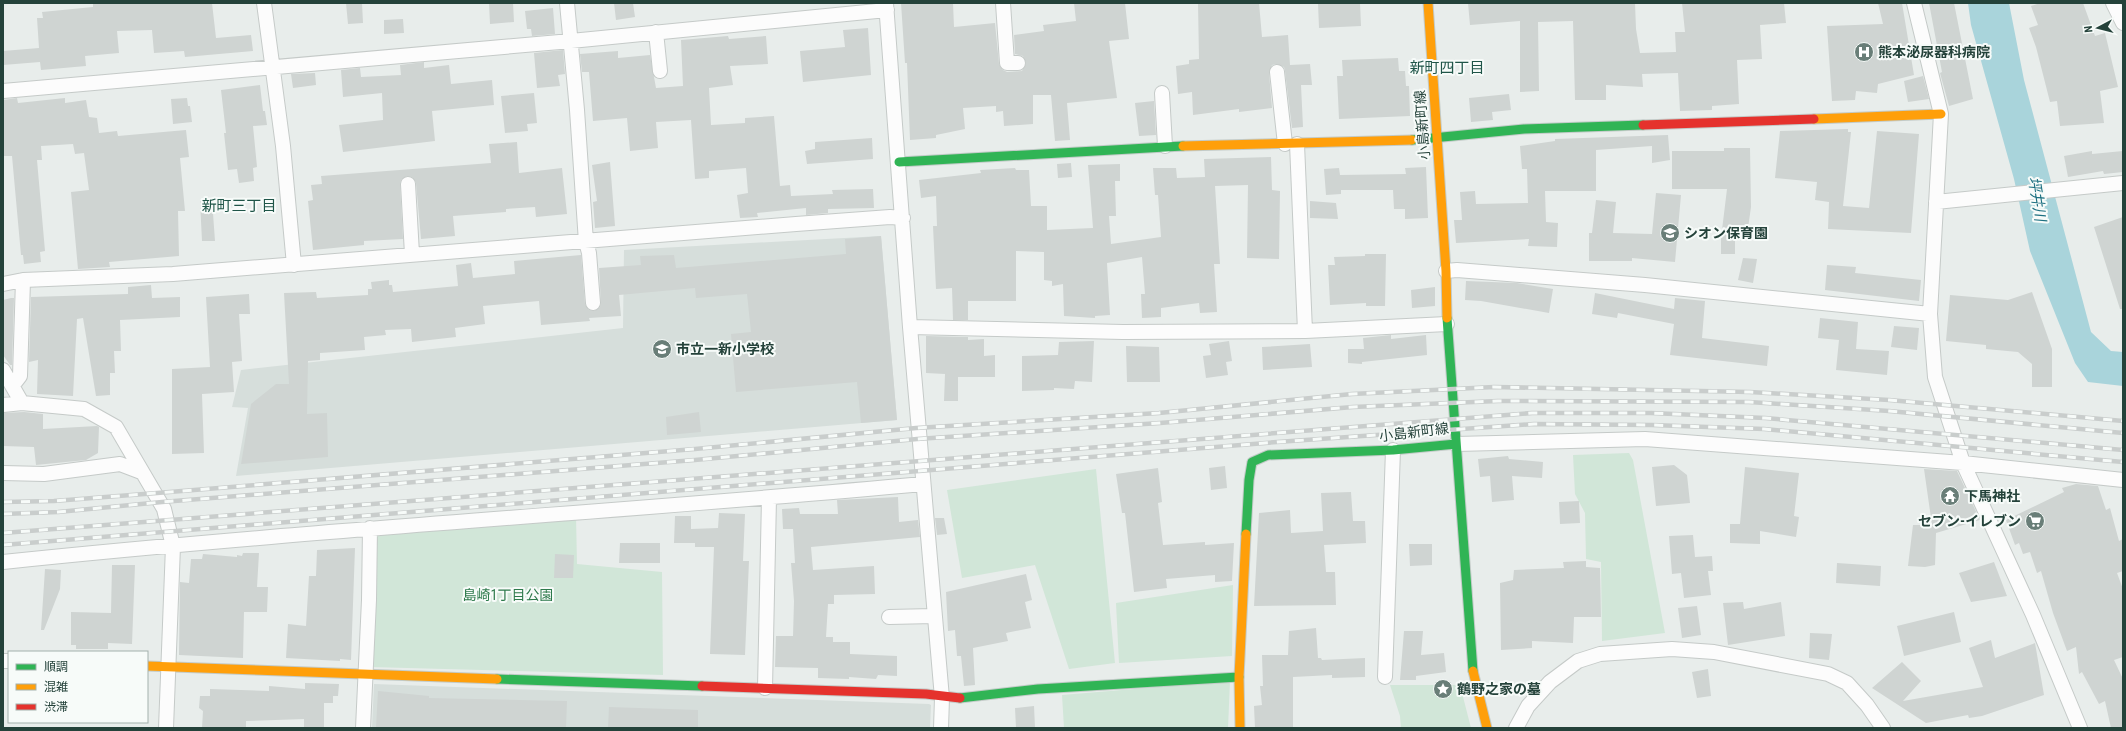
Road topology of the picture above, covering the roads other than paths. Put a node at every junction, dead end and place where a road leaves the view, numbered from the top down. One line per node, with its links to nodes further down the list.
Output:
1 (264, 3): 12 (street)
2 (567, 3): 10 (street)
3 (1003, 3): 11 (street)
4 (1428, 3): 18 (street, 小島新町線)
5 (1914, 3): 17 (street)
6 (2113, 3): 8 (street)
7 (886, 7): 9 (street); 21 (street)
8 (2123, 23)
9 (656, 32): 10 (street); 13 (street)
10 (571, 41): 12 (street); 26 (street)
11 (1018, 63)
12 (273, 67): 15 (street); 28 (street)
13 (660, 71)
14 (1277, 72): 19 (street)
15 (3, 91)
16 (1162, 92): 20 (street)
17 (1941, 114): 18 (street); 24 (street)
18 (1437, 138): 19 (street); 29 (street, 小島新町線)
19 (1291, 144): 20 (street); 36 (street)
20 (1165, 146): 21 (street)
21 (899, 162): 25 (street)
22 (2123, 183): 24 (street)
23 (408, 184): 27 (street)
24 (1936, 202): 33 (street)
25 (903, 218): 26 (street); 35 (street)
26 (586, 242): 27 (street); 32 (street)
27 (412, 254): 28 (street)
28 (294, 265): 30 (street)
29 (1446, 271): 33 (street); 34 (street, 小島新町線)
30 (23, 280): 31 (street); 38 (street)
31 (3, 284)
32 (593, 303)
33 (1930, 314): 43 (street)
34 (1447, 324): 36 (street); 41 (street, 小島新町線)
35 (910, 327): 36 (street); 48 (street)
36 (1305, 331)
37 (3, 370): 38 (street)
38 (13, 385): 39 (street)
39 (22, 403): 40 (street); 44 (street)
40 (3, 405)
41 (1456, 444): 42 (street, 小島新町線); 43 (street); 66 (street)
42 (1393, 450): 58 (street, 小島新町線); 59 (street)
43 (1964, 463): 46 (street); 69 (street)
44 (141, 472): 45 (street); 47 (street); 51 (street)
45 (3, 473)
46 (2123, 480)
47 (3, 482)
48 (923, 484): 49 (street); 53 (street)
49 (769, 498): 50 (street); 60 (street)
50 (370, 528): 51 (street); 57 (street)
51 (173, 546): 52 (street); 56 (street)
52 (3, 562)
53 (934, 616): 54 (street); 61 (street)
54 (888, 617)
55 (148, 666): 56 (street)
56 (168, 666): 57 (street); 62 (street)
57 (366, 674): 60 (street); 63 (street)
58 (1239, 677): 61 (street); 65 (street, 小島新町線)
59 (1386, 678)
60 (764, 688): 61 (street)
61 (942, 698): 64 (street)
62 (166, 728)
63 (363, 728)
64 (941, 728)
65 (1240, 728)
66 (1487, 728)
67 (1516, 728): 68 (street)
68 (1883, 728)
69 (2080, 728)

